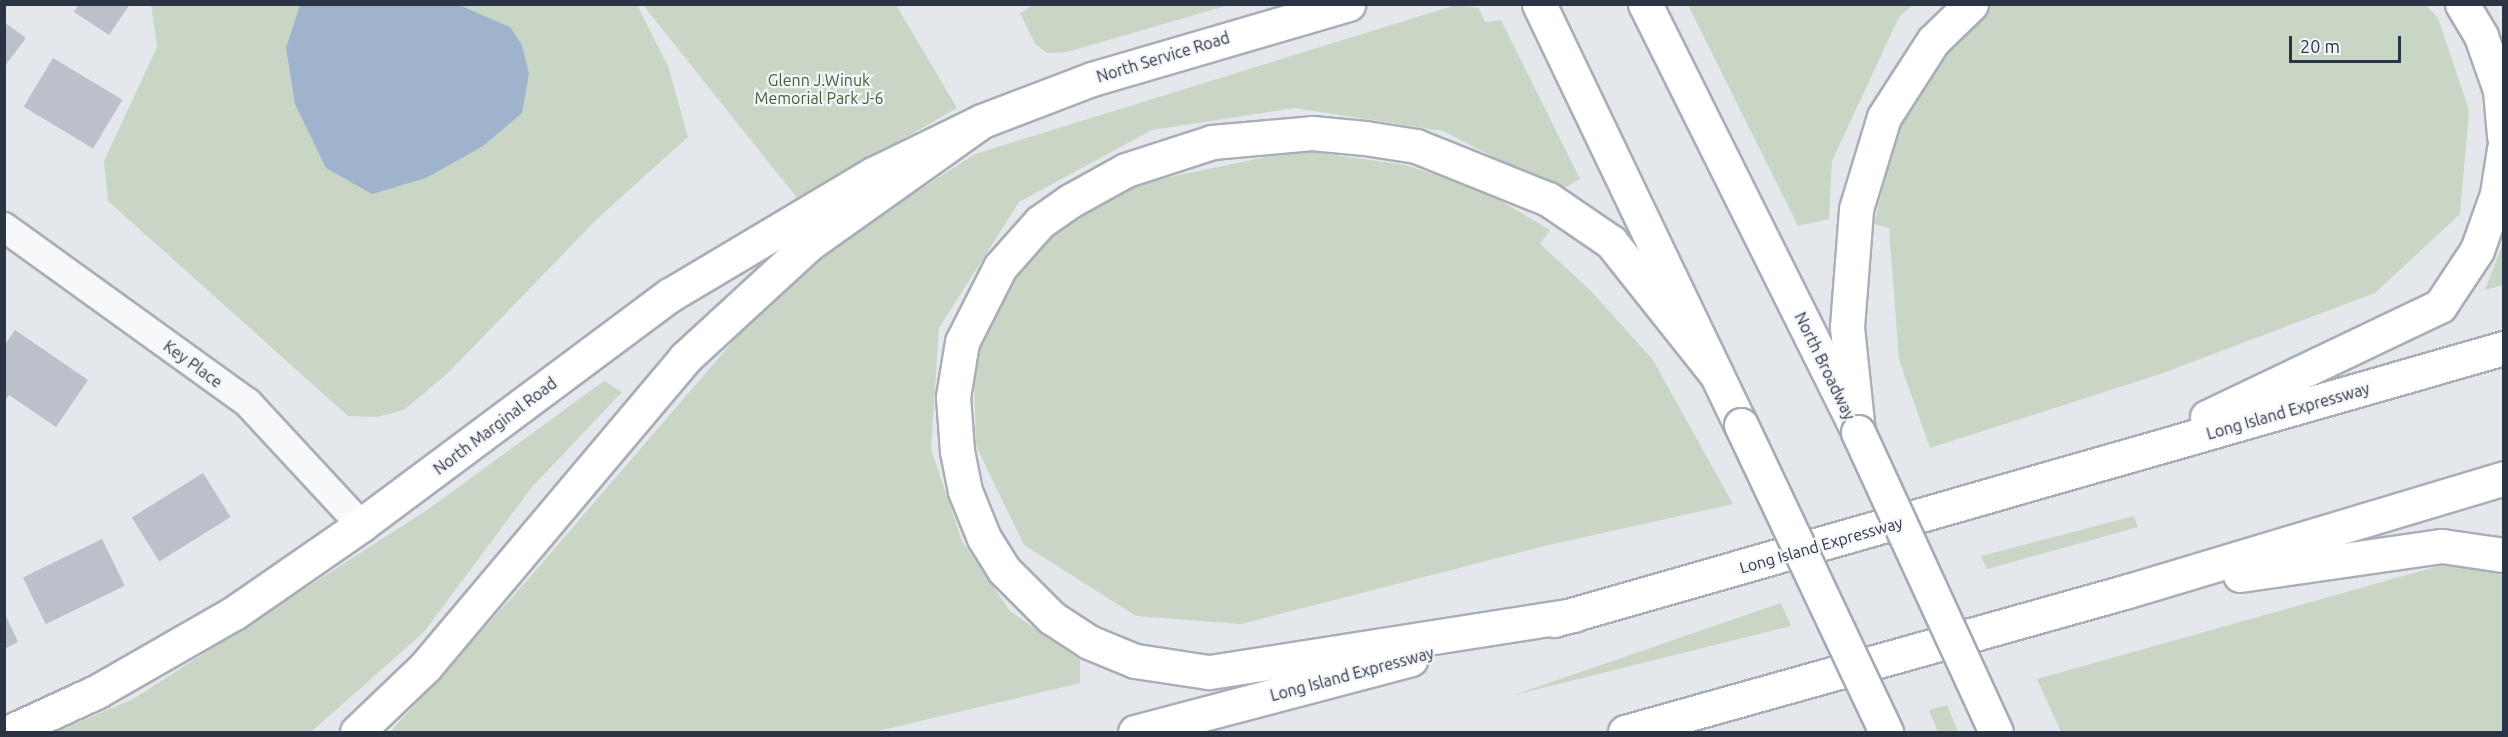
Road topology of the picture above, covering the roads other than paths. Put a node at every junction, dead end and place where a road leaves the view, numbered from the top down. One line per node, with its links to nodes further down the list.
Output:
1 (1348, 4): 6 (main road, North Service Road)
2 (1539, 4): 11 (main road)
3 (1645, 4): 12 (main road, North Broadway)
4 (1971, 4): 12 (main road)
5 (2462, 4): 7 (main road)
6 (982, 121): 15 (main road, North Marginal Road); 20 (main road)
7 (2504, 136)
8 (2504, 149): 13 (main road)
9 (4, 227): 15 (street, Key Place)
10 (2504, 348): 13 (main road, Long Island Expressway)
11 (1716, 374): 18 (main road); 23 (main road, bridge)
12 (1858, 432): 24 (main road, North Broadway, bridge)
13 (2103, 465): 18 (main road, Long Island Expressway)
14 (2504, 478): 17 (main road)
15 (361, 525): 19 (main road, North Marginal Road)
16 (2504, 555): 17 (main road)
17 (2128, 591): 22 (main road)
18 (1574, 615): 21 (main road, Long Island Expressway)
19 (9, 732)
20 (357, 732)
21 (1136, 732)
22 (1625, 732)
23 (1886, 732)
24 (1997, 732)

